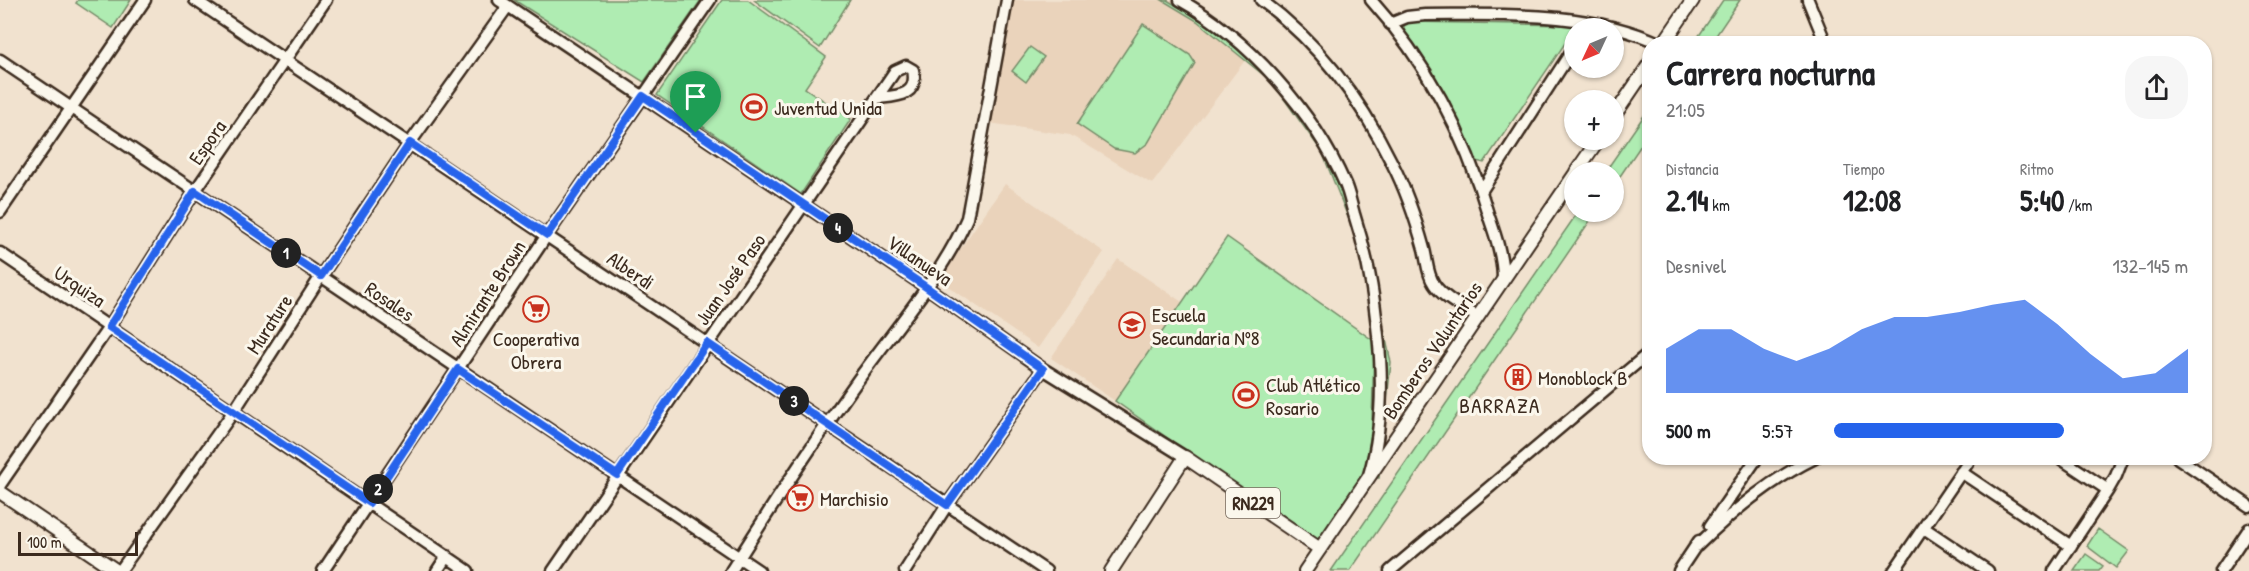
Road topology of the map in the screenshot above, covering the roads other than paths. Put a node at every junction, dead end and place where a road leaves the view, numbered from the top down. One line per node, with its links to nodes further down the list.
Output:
1 (145, 0): 25 (street)
2 (195, 0): 18 (street, Alberdi)
3 (326, 0): 18 (street, Espora)
4 (710, 0): 22 (street, Almirante Brown)
5 (1007, 0): 36 (street)
6 (1180, 0): 55 (street)
7 (1261, 0): 37 (street)
8 (1371, 0): 13 (street)
9 (1693, 0): 16 (main road)
10 (1808, 0): 17 (street)
11 (504, 3): 22 (street, Villanueva); 26 (street, Murature)
12 (1564, 21): 13 (street)
13 (1390, 24): 28 (street)
14 (1624, 30): 15 (street)
15 (1642, 36)
16 (1668, 36)
17 (1822, 36)
18 (286, 59): 26 (street, Alberdi); 29 (street, Espora)
19 (0, 60): 25 (street, Rosales)
20 (1564, 63): 28 (street)
21 (1642, 75): 24 (main road)
22 (643, 96): 30 (street, Villanueva); 32 (street, Almirante Brown)
23 (877, 98): 30 (street, Juan José Paso)
24 (1624, 101)
25 (70, 107): 29 (street, Rosales); 31 (street)
26 (410, 143): 32 (street, Alberdi); 34 (street, Murature)
27 (1564, 189): 35 (main road, Bomberos Voluntarios)
28 (1482, 190): 35 (street)
29 (195, 191): 34 (street, Rosales); 38 (street, Espora)
30 (804, 206): 36 (street, Villanueva); 39 (street, Juan José Paso)
31 (0, 212)
32 (547, 235): 39 (street, Alberdi); 41 (street, Almirante Brown)
33 (0, 253): 38 (street, Urquiza)
34 (321, 276): 41 (street, Rosales); 43 (street, Murature)
35 (1503, 279): 37 (main road, Bomberos Voluntarios)
36 (926, 287): 42 (street, Villanueva); 44 (street)
37 (1478, 317): 55 (main road, Bomberos Voluntarios)
38 (109, 327): 43 (street, Urquiza); 54 (street, Espora)
39 (707, 343): 44 (street, Alberdi); 53 (street, Juan José Paso)
40 (1642, 359): 80 (street)
41 (458, 369): 53 (street, Rosales); 58 (street, Almirante Brown)
42 (1043, 369): 45 (street, Villanueva); 59 (street)
43 (234, 411): 58 (street, Urquiza); 69 (street, Murature)
44 (827, 423): 59 (street, Alberdi); 67 (street)
45 (1185, 457): 65 (main road, Villanueva / RN229); 78 (main road)
46 (1752, 465): 63 (street)
47 (1803, 465): 63 (street)
48 (1966, 465): 52 (street)
49 (2070, 465): 56 (street)
50 (2120, 465): 56 (street)
51 (2188, 465): 60 (street)
52 (1961, 472): 61 (street); 64 (street)
53 (617, 475): 67 (street, Rosales); 73 (street, Juan José Paso)
54 (0, 484)
55 (1363, 486): 65 (main road, Bomberos Voluntarios)
56 (2108, 490): 64 (street)
57 (0, 492): 69 (main road)
58 (369, 503): 66 (street, Urquiza); 70 (street, Almirante Brown)
59 (947, 505): 76 (street); 77 (street, Alberdi)
60 (2249, 506)
61 (1924, 528): 82 (street); 83 (street)
62 (2249, 529): 68 (street)
63 (1697, 546): 81 (street)
64 (2071, 546): 84 (street)
65 (1320, 549): 79 (main road, Bomberos Voluntarios)
66 (447, 556): 71 (street); 72 (street, Urquiza)
67 (740, 558): 74 (street); 75 (street, Rosales)
68 (2224, 570)
69 (118, 571)
70 (323, 571)
71 (437, 571)
72 (468, 571)
73 (553, 571)
74 (731, 571)
75 (759, 571)
76 (905, 571)
77 (1046, 571)
78 (1111, 571)
79 (1305, 571)
80 (1390, 571)
81 (1679, 571)
82 (1894, 571)
83 (1988, 571)
84 (2054, 571)

